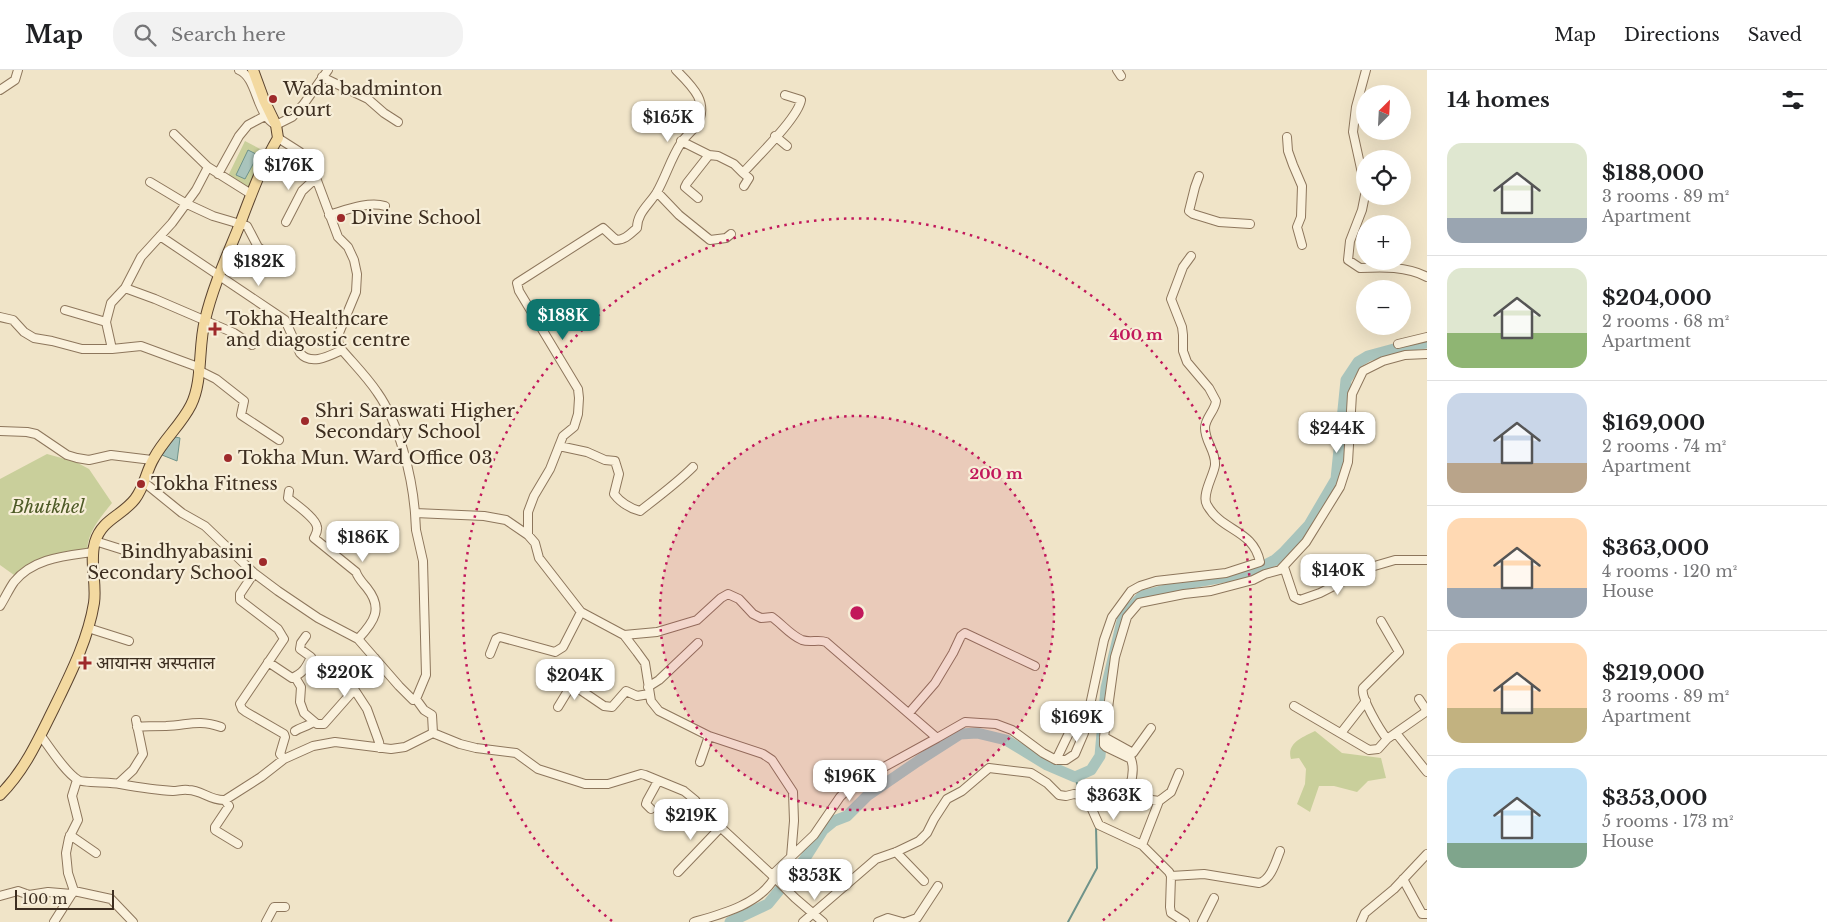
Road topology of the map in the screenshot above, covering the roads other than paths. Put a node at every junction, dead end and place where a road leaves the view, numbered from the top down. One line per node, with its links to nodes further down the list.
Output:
1 (18, 70): 8 (street)
2 (239, 70): 10 (street)
3 (253, 70): 12 (main road)
4 (328, 70): 7 (street)
5 (676, 70): 17 (street)
6 (1366, 70): 19 (street)
7 (322, 77): 11 (street); 12 (street)
8 (0, 90)
9 (785, 94): 14 (street)
10 (265, 116): 12 (street); 23 (street)
11 (398, 122)
12 (276, 125): 16 (main road)
13 (174, 134): 21 (street)
14 (775, 136): 18 (street); 22 (street)
15 (1287, 137): 40 (street)
16 (278, 138): 25 (street); 29 (main road)
17 (681, 141): 20 (street); 28 (street)
18 (787, 146)
19 (1357, 150)
20 (709, 155): 22 (street); 30 (street)
21 (208, 167): 23 (street); 31 (street)
22 (743, 173): 27 (street)
23 (218, 174): 29 (street)
24 (1199, 176): 37 (street)
25 (316, 178): 34 (street); 35 (street)
26 (150, 182): 31 (street)
27 (744, 186)
28 (657, 192): 38 (street); 59 (street)
29 (251, 194): 36 (main road)
30 (698, 198)
31 (185, 203): 36 (street); 39 (street)
32 (1363, 205): 44 (street)
33 (385, 206): 34 (street)
34 (329, 215): 54 (street)
35 (286, 222)
36 (240, 223): 42 (street); 43 (main road)
37 (1250, 224)
38 (732, 234)
39 (160, 236): 43 (street); 45 (street)
40 (1302, 245)
41 (1191, 256): 71 (street)
42 (284, 265)
43 (218, 276): 48 (main road); 54 (street)
44 (1427, 277)
45 (125, 288): 48 (street); 49 (street)
46 (65, 310): 49 (street)
47 (0, 317): 53 (street)
48 (205, 321): 52 (street); 56 (main road)
49 (106, 322): 53 (street)
50 (1427, 337): 51 (street)
51 (1398, 344)
52 (252, 345)
53 (112, 349): 56 (street)
54 (342, 350): 64 (street)
55 (1427, 354): 70 (street)
56 (198, 369): 58 (street); 60 (main road)
57 (0, 431): 60 (street)
58 (279, 440)
59 (560, 446): 61 (street); 65 (street)
60 (152, 460): 62 (main road)
61 (693, 467)
62 (144, 483): 66 (main road); 72 (street)
63 (290, 491): 79 (street)
64 (415, 513): 65 (street); 91 (street)
65 (528, 535): 74 (street)
66 (95, 541): 67 (main road); 68 (street)
67 (93, 552): 73 (street); 76 (main road)
68 (130, 552)
69 (1427, 560): 70 (street)
70 (1284, 567): 71 (street)
71 (1262, 569): 108 (street); 113 (street)
72 (254, 573): 79 (street); 84 (street)
73 (0, 606)
74 (581, 612): 77 (street); 82 (street)
75 (1380, 622): 93 (street)
76 (88, 628): 80 (street); 106 (main road)
77 (624, 635): 90 (street); 97 (street)
78 (306, 636): 87 (street)
79 (358, 638): 83 (street)
80 (129, 641)
81 (698, 642): 90 (street)
82 (490, 654)
83 (375, 658): 89 (street); 91 (street)
84 (268, 662): 87 (street); 112 (street)
85 (1035, 666): 97 (street)
86 (560, 676): 88 (street)
87 (295, 677): 99 (street)
88 (572, 684): 90 (street); 95 (street)
89 (354, 690): 99 (street); 111 (street)
90 (649, 690): 107 (street)
91 (416, 699): 103 (street)
92 (1419, 699): 96 (street)
93 (1366, 701): 104 (street); 110 (street)
94 (1294, 706): 104 (street)
95 (558, 707)
96 (1427, 711): 105 (street)
97 (909, 713): 109 (street)
98 (1073, 716): 113 (street)
99 (314, 722): 102 (street)
100 (221, 727): 119 (street)
101 (1151, 728): 108 (street)
102 (295, 731)
103 (433, 733): 111 (street); 118 (street)
104 (1340, 733): 110 (street)
105 (1396, 734): 110 (street); 115 (street)
106 (41, 736): 117 (street); 121 (main road)
107 (709, 736): 114 (street); 134 (street)
108 (1104, 737): 120 (street)
109 (937, 738): 113 (street); 134 (street)
110 (1386, 739)
111 (380, 748): 112 (street)
112 (284, 759): 123 (street)
113 (1056, 760)
114 (700, 762)
115 (1427, 772)
116 (1179, 773): 124 (street)
117 (78, 780): 119 (street); 127 (street)
118 (658, 781): 125 (street); 126 (street)
119 (119, 783): 123 (street)
120 (1130, 787): 122 (street); 124 (street)
121 (0, 795)
122 (1086, 796): 129 (street); 131 (street)
123 (225, 800): 128 (street)
124 (1159, 801): 129 (street)
125 (651, 809)
126 (721, 827): 135 (street); 137 (street)
127 (70, 835): 132 (street); 141 (street)
128 (238, 844)
129 (1142, 845): 136 (street)
130 (1280, 851): 136 (street)
131 (896, 852): 139 (street); 145 (street)
132 (96, 853)
133 (1427, 854): 138 (street)
134 (791, 857): 137 (street)
135 (678, 872)
136 (1171, 876): 156 (street)
137 (775, 878): 145 (street); 150 (street)
138 (1403, 880): 146 (street); 158 (street)
139 (924, 881)
140 (938, 886): 155 (street)
141 (73, 892): 142 (street); 147 (street); 148 (street)
142 (0, 896)
143 (1214, 898): 157 (street)
144 (285, 907): 149 (street)
145 (812, 913): 151 (street); 152 (street)
146 (1427, 914)
147 (54, 922)
148 (133, 922)
149 (266, 922)
150 (694, 922)
151 (803, 922)
152 (824, 922)
153 (878, 922): 154 (street)
154 (902, 922)
155 (906, 922)
156 (1185, 922)
157 (1202, 922)
158 (1361, 922)

